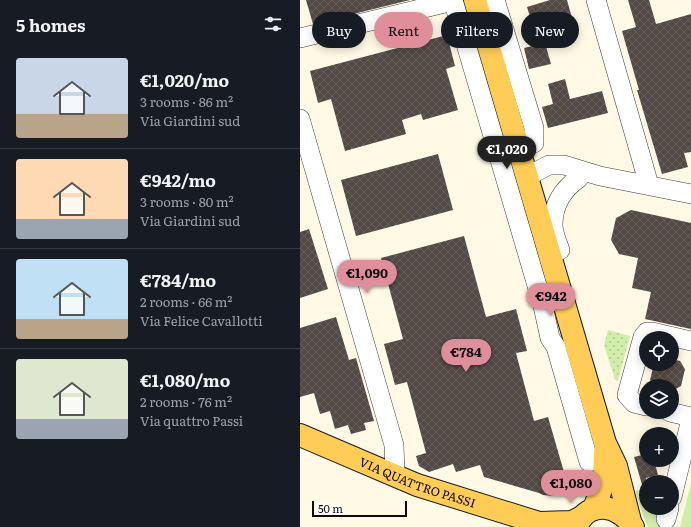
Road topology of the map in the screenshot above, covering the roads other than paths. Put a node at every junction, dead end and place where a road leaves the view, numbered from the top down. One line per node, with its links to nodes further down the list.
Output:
1 (453, 0): 5 (street); 7 (street)
2 (475, 0): 6 (main road)
3 (496, 0): 11 (street)
4 (596, 0): 16 (street)
5 (460, 12)
6 (475, 12)
7 (300, 38)
8 (478, 48): 11 (street)
9 (479, 48): 11 (main road)
10 (300, 120): 27 (street)
11 (518, 152): 12 (street); 14 (main road); 20 (street)
12 (564, 165): 13 (street); 14 (street)
13 (600, 176): 15 (street); 16 (street)
14 (526, 177): 15 (street); 18 (main road)
15 (579, 178): 18 (street)
16 (649, 185): 17 (street)
17 (691, 194)
18 (558, 283): 20 (main road)
19 (691, 341): 21 (street)
20 (566, 345): 25 (main road); 26 (street)
21 (639, 404)
22 (679, 415): 23 (street)
23 (691, 418): 28 (street)
24 (300, 435): 27 (main road, VIA QUATTRO PASSI)
25 (605, 443): 29 (main road); 30 (main road)
26 (589, 462)
27 (395, 475): 31 (main road, VIA QUATTRO PASSI)
28 (677, 475)
29 (584, 518): 30 (main road, VIA QUATTRO PASSI); 31 (main road, VIA QUATTRO PASSI)
30 (632, 524)
31 (541, 525)

